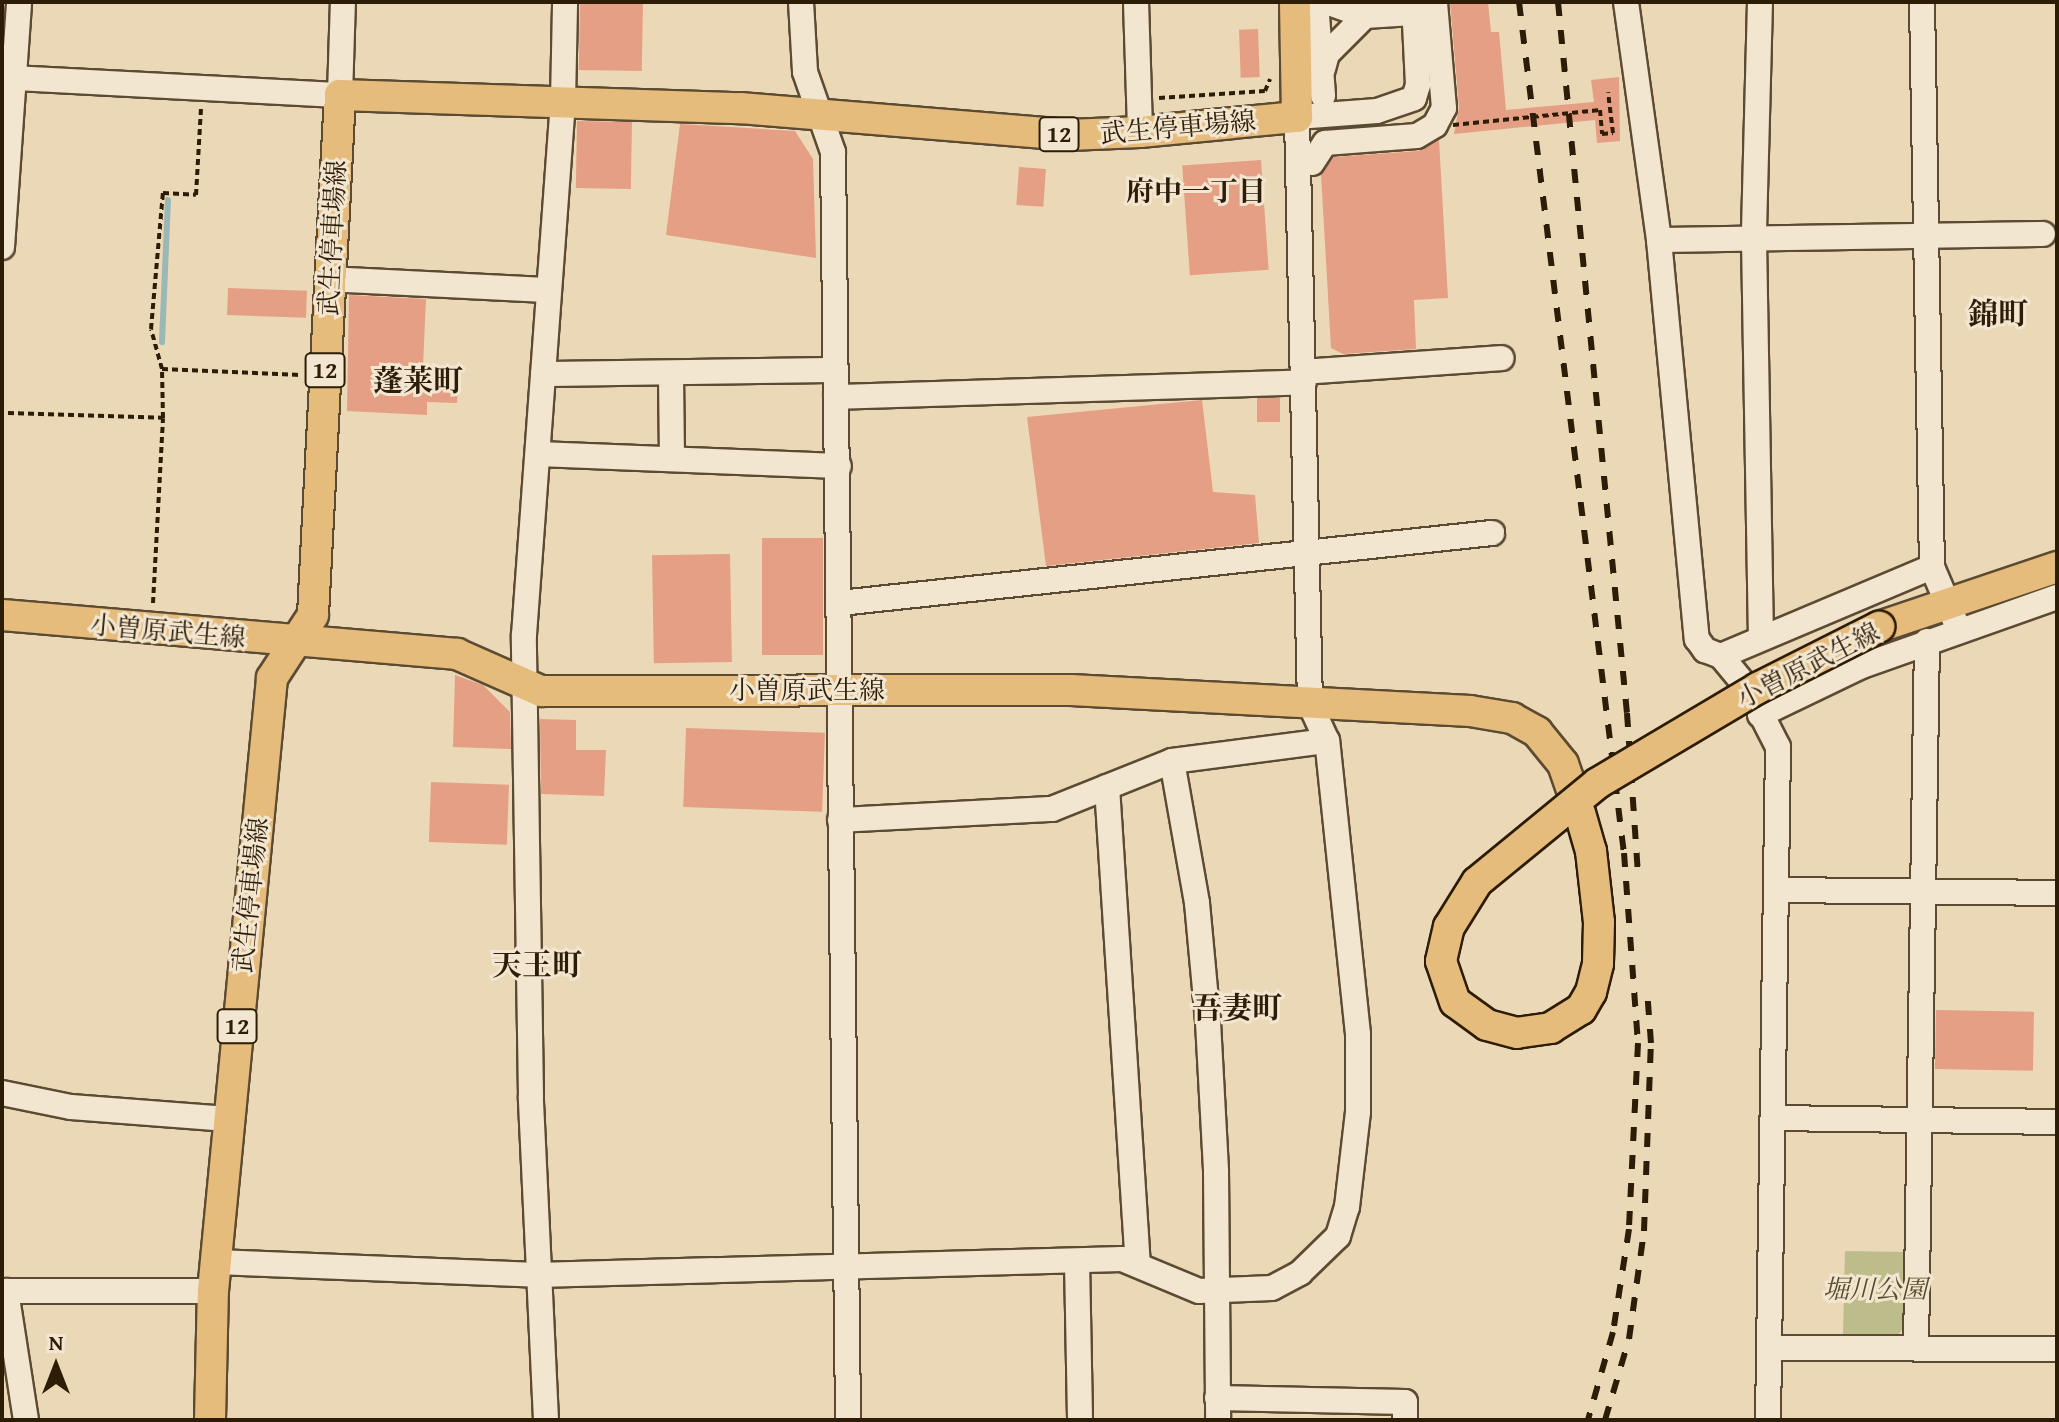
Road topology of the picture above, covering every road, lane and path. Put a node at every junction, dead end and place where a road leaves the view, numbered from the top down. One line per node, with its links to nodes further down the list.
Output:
1 (19, 2): 16 (street)
2 (343, 2): 18 (street)
3 (565, 2): 21 (street)
4 (801, 2): 23 (street)
5 (1136, 2): 26 (street)
6 (1295, 2): 24 (main road)
7 (1316, 2): 14 (street)
8 (1326, 2): 13 (street)
9 (1626, 2): 31 (street)
10 (1760, 2): 30 (street)
11 (1922, 2): 29 (street)
12 (1425, 7): 13 (street); 24 (street); 25 (street)
13 (1365, 16): 14 (street)
14 (1322, 71): 19 (street)
15 (1278, 72): 20 (path)
16 (10, 89): 18 (street); 32 (street)
17 (1608, 92): 25 (path, bridge)
18 (340, 95): 21 (main road, 武生停車場線 / 12); 33 (main road, 武生停車場線 / 12)
19 (1323, 96)
20 (1148, 99)
21 (563, 101): 23 (main road, 武生停車場線 / 12); 34 (street)
22 (201, 106): 36 (path)
23 (821, 116): 26 (main road, 武生停車場線 / 12); 37 (street)
24 (1297, 117): 26 (main road, 武生停車場線 / 12); 41 (street)
25 (1444, 125): 27 (street)
26 (1140, 132)
27 (1312, 163)
28 (2043, 234): 29 (street)
29 (1927, 236): 30 (street); 50 (street)
30 (1754, 239): 31 (street); 58 (street)
31 (1659, 240): 61 (street)
32 (2, 247)
33 (329, 279): 34 (street); 60 (main road, 武生停車場線 / 12)
34 (549, 290): 38 (street)
35 (1502, 358): 41 (street)
36 (162, 369): 39 (path); 44 (path)
37 (835, 370): 40 (street); 42 (street)
38 (543, 374): 40 (street); 45 (street)
39 (301, 375)
40 (671, 376): 46 (street)
41 (1303, 377): 42 (street); 49 (street)
42 (836, 397): 47 (street)
43 (8, 413): 44 (path)
44 (163, 418): 56 (path)
45 (538, 454): 46 (street); 62 (street)
46 (672, 459): 47 (street)
47 (839, 466): 53 (street)
48 (1492, 533): 49 (street)
49 (1304, 551): 53 (street); 64 (street)
50 (1932, 567): 54 (street); 58 (street)
51 (2057, 567): 54 (main road, 小曽原武生線)
52 (2057, 597): 57 (street)
53 (840, 603): 63 (street)
54 (1946, 603): 57 (street); 64 (main road, 小曽原武生線, bridge)
55 (2, 615): 56 (main road, 小曽原武生線)
56 (148, 630): 60 (main road, 小曽原武生線)
57 (1959, 630): 59 (street)
58 (1761, 638): 61 (street)
59 (1927, 641): 65 (street); 71 (street)
60 (299, 642): 62 (main road, 小曽原武生線); 75 (main road, 武生停車場線 / 12)
61 (1721, 656): 65 (street)
62 (526, 687): 63 (main road, 小曽原武生線); 81 (street)
63 (841, 690): 64 (main road, 小曽原武生線); 69 (street)
64 (1310, 704): 66 (street)
65 (1760, 715): 70 (street)
66 (1327, 741): 67 (street); 83 (street)
67 (1172, 761): 68 (street); 83 (street)
68 (1107, 787): 69 (street); 79 (street)
69 (840, 820): 80 (street)
70 (1777, 890): 71 (street); 74 (street)
71 (1922, 892): 72 (street); 76 (street)
72 (2057, 893)
73 (2, 1093): 75 (street)
74 (1773, 1118): 76 (street); 85 (street)
75 (228, 1119): 82 (main road, 武生停車場線 / 12)
76 (1919, 1121): 77 (street); 86 (street)
77 (2057, 1122)
78 (1077, 1261): 79 (street); 80 (street); 93 (street)
79 (1138, 1262): 83 (street)
80 (848, 1269): 81 (street); 92 (street)
81 (537, 1275): 82 (street); 91 (street)
82 (214, 1276): 84 (street); 90 (main road, 武生停車場線 / 12)
83 (1218, 1290): 88 (street)
84 (4, 1291): 89 (street)
85 (1770, 1348): 86 (street); 95 (street)
86 (1916, 1348): 87 (street)
87 (2057, 1349)
88 (1218, 1409): 94 (street)
89 (26, 1420)
90 (210, 1420)
91 (546, 1420)
92 (848, 1420)
93 (1080, 1420)
94 (1405, 1420)
95 (1768, 1420)

